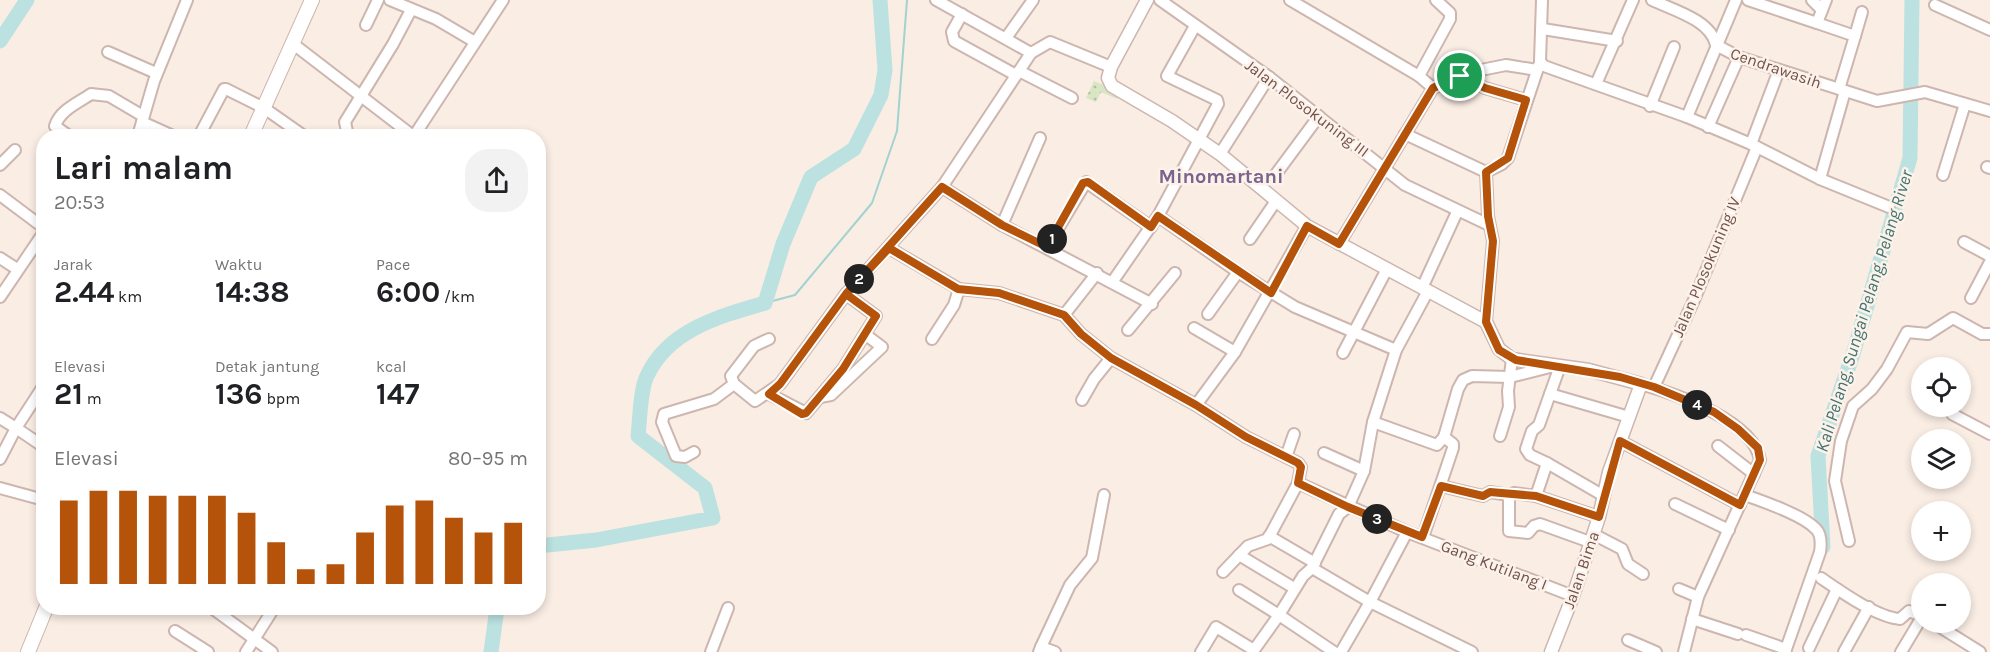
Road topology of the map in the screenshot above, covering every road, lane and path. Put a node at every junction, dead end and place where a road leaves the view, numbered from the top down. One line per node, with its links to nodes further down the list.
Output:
1 (187, 0): 41 (street)
2 (312, 0): 32 (main road)
3 (378, 0): 24 (street)
4 (390, 0): 20 (street)
5 (936, 0): 22 (street)
6 (1033, 0): 29 (street)
7 (1147, 0): 39 (street)
8 (1160, 0): 25 (street, Jalan Plosokuning III)
9 (1290, 0): 43 (street)
10 (1436, 0): 43 (street)
11 (1542, 0): 26 (street)
12 (1633, 0): 30 (street)
13 (1652, 0): 33 (street, Cendrawasih)
14 (1736, 0): 33 (street)
15 (1748, 0): 23 (street)
16 (1812, 0): 18 (street)
17 (499, 1): 31 (street)
18 (1824, 5): 23 (street)
19 (1935, 5): 27 (street)
20 (411, 10): 31 (street); 49 (street)
21 (1862, 12): 28 (street)
22 (962, 14): 29 (street); 42 (street)
23 (1817, 23): 28 (street)
24 (366, 25)
25 (1195, 26): 45 (street, Jalan Plosokuning III); 71 (street)
26 (1543, 29): 30 (street); 38 (street)
27 (1990, 30)
28 (1855, 36): 48 (street)
29 (1006, 38): 36 (street)
30 (1617, 41): 46 (street)
31 (475, 42): 68 (street)
32 (292, 43): 49 (street); 54 (main road)
33 (1716, 45): 37 (street, Cendrawasih); 57 (street)
34 (1674, 47): 53 (street)
35 (108, 52): 41 (street)
36 (1032, 53): 39 (street); 42 (street)
37 (1739, 57): 40 (street, Cendrawasih); 59 (street)
38 (1539, 65): 44 (street); 46 (street); 51 (street)
39 (1111, 67): 71 (street)
40 (1779, 70): 48 (street, Cendrawasih); 72 (street, Jalan Plosokuning IV)
41 (156, 73): 58 (street)
42 (1018, 73): 50 (street); 81 (street)
43 (1419, 76): 47 (street)
44 (1460, 76): 47 (street); 51 (street)
45 (1269, 77): 56 (street, Jalan Plosokuning III); 74 (street)
46 (1596, 84): 53 (street)
47 (1433, 88): 69 (street)
48 (1842, 90): 52 (street, Cendrawasih); 80 (street)
49 (361, 98): 66 (street); 67 (street)
50 (1072, 98)
51 (1526, 100): 77 (street)
52 (1965, 104): 55 (street); 79 (street)
53 (1650, 106): 57 (street)
54 (264, 108): 63 (street); 64 (main road); 65 (street)
55 (1990, 111)
56 (1319, 116): 76 (street, Jalan Plosokuning III); 78 (street)
57 (1687, 117): 59 (street)
58 (143, 119): 60 (street); 61 (street); 62 (street)
59 (1708, 127): 72 (street)
60 (57, 129)
61 (140, 129)
62 (161, 129)
63 (203, 129)
64 (254, 129)
65 (294, 129)
66 (346, 129)
67 (403, 129)
68 (418, 129)
69 (1405, 134): 76 (street); 77 (street)
70 (1040, 138): 88 (street)
71 (1199, 140): 74 (street); 86 (street)
72 (1754, 145): 80 (street); 132 (street, Jalan Plosokuning IV)
73 (15, 150): 75 (street)
74 (1220, 154): 83 (street)
75 (0, 165)
76 (1384, 166): 85 (street, Jalan Plosokuning III); 95 (street)
77 (1486, 172): 89 (street)
78 (1276, 174)
79 (1943, 175)
80 (1820, 179): 84 (street)
81 (942, 187): 88 (street); 97 (street)
82 (0, 195): 87 (street)
83 (1276, 201): 90 (street); 92 (street)
84 (1889, 207)
85 (1457, 212): 89 (street, Jalan Plosokuning III); 108 (street)
86 (1158, 216): 91 (street); 103 (street)
87 (36, 224)
88 (1002, 225): 96 (street)
89 (1490, 225): 116 (street)
90 (1307, 226): 95 (street); 109 (street)
91 (1151, 227): 96 (street); 106 (street)
92 (1250, 239)
93 (36, 242): 101 (street)
94 (1964, 242): 98 (street)
95 (1339, 244): 102 (street)
96 (1047, 247): 104 (street)
97 (889, 248): 107 (street); 110 (street)
98 (1990, 256)
99 (0, 258): 101 (street)
100 (1990, 262): 112 (street)
101 (17, 269): 111 (street)
102 (1387, 269): 108 (street); 119 (street)
103 (1238, 272): 109 (street); 114 (street)
104 (1097, 273): 106 (street); 115 (street)
105 (1175, 273): 113 (street)
106 (1113, 281): 113 (street)
107 (958, 289): 115 (street); 123 (street)
108 (1425, 289): 116 (street); 124 (street)
109 (1271, 293): 119 (street); 125 (street)
110 (846, 294): 121 (street); 133 (street)
111 (0, 297)
112 (1971, 298)
113 (1152, 304): 118 (street)
114 (1208, 314)
115 (1064, 315): 127 (street)
116 (1486, 322): 129 (street)
117 (1194, 328): 125 (street)
118 (1128, 330)
119 (1352, 333): 124 (street); 126 (street)
120 (1990, 334): 175 (street)
121 (866, 335): 135 (street); 135 (street)
122 (769, 339): 130 (street)
123 (932, 339)
124 (1396, 350): 142 (street)
125 (1235, 352): 137 (street)
126 (1343, 353)
127 (1111, 358): 136 (street); 137 (street)
128 (1558, 366): 129 (street); 129 (street); 131 (street); 134 (street)
129 (1510, 371): 146 (street); 147 (street)
130 (734, 384): 133 (street); 151 (street)
131 (1641, 384): 132 (street); 139 (street, Jalan Bima)
132 (1654, 387): 157 (street)
133 (769, 394): 135 (street)
134 (1550, 394): 139 (street); 155 (street)
135 (820, 397)
136 (1082, 400)
137 (1196, 405): 153 (street)
138 (36, 406): 143 (street)
139 (1629, 417): 148 (street, Jalan Bima)
140 (1958, 417): 145 (street)
141 (0, 418): 143 (street)
142 (1372, 422): 147 (street); 156 (street)
143 (16, 429): 149 (street); 154 (street)
144 (1294, 434): 153 (street)
145 (1990, 434)
146 (1500, 436)
147 (1444, 437): 159 (street)
148 (1620, 441): 164 (street, Jalan Bima); 166 (street)
149 (36, 442)
150 (1718, 446): 157 (street)
151 (694, 452)
152 (1324, 453): 156 (street)
153 (1286, 457): 158 (street)
154 (0, 459)
155 (1547, 463): 163 (street); 164 (street)
156 (1364, 471): 168 (street)
157 (1754, 474): 166 (street)
158 (1298, 483): 168 (street, Gang Kutilang I); 172 (street)
159 (1441, 486): 162 (street); 173 (street)
160 (0, 488): 165 (street)
161 (1104, 495): 202 (street)
162 (1509, 495): 163 (street); 174 (street)
163 (1536, 496): 169 (street)
164 (1604, 496): 169 (street, Jalan Bima)
165 (36, 498)
166 (1743, 500): 170 (street); 203 (street)
167 (1675, 504): 170 (street)
168 (1348, 507): 171 (street, Gang Kutilang I); 177 (street)
169 (1599, 517): 174 (street, Jalan Bima)
170 (1729, 530): 186 (street)
171 (1407, 532): 173 (street, Gang Kutilang I); 187 (street)
172 (1269, 536): 176 (street); 177 (street)
173 (1422, 537): 185 (street, Gang Kutilang I)
174 (1592, 538): 179 (street); 185 (street, Jalan Bima)
175 (1849, 541)
176 (1239, 555): 178 (street); 181 (street)
177 (1314, 565): 181 (street); 187 (street)
178 (1223, 572)
179 (1643, 574)
180 (1821, 578): 183 (street)
181 (1294, 588): 194 (street)
182 (1679, 589): 186 (street)
183 (1837, 589): 188 (street); 201 (street)
184 (1239, 590): 194 (street)
185 (1573, 596): 214 (street, Jalan Bima)
186 (1698, 597): 195 (street)
187 (1370, 602): 212 (street); 213 (street)
188 (1864, 604): 190 (street); 217 (street)
189 (728, 608): 208 (street)
190 (1911, 612)
191 (43, 615): 204 (main road)
192 (221, 615): 199 (street)
193 (269, 615): 199 (street)
194 (1279, 615): 210 (street); 211 (street)
195 (1692, 619): 203 (street); 216 (street)
196 (175, 631): 205 (street)
197 (1912, 633): 218 (street)
198 (1950, 633): 219 (street)
199 (254, 639): 206 (street); 207 (street)
200 (1628, 640): 215 (street)
201 (1809, 648)
202 (1040, 649): 209 (street)
203 (1786, 651)
204 (28, 652)
205 (208, 652)
206 (246, 652)
207 (272, 652)
208 (711, 652)
209 (1054, 652)
210 (1201, 652)
211 (1334, 652)
212 (1341, 652)
213 (1472, 652)
214 (1551, 652)
215 (1656, 652)
216 (1684, 652)
217 (1844, 652)
218 (1901, 652)
219 (1980, 652)

